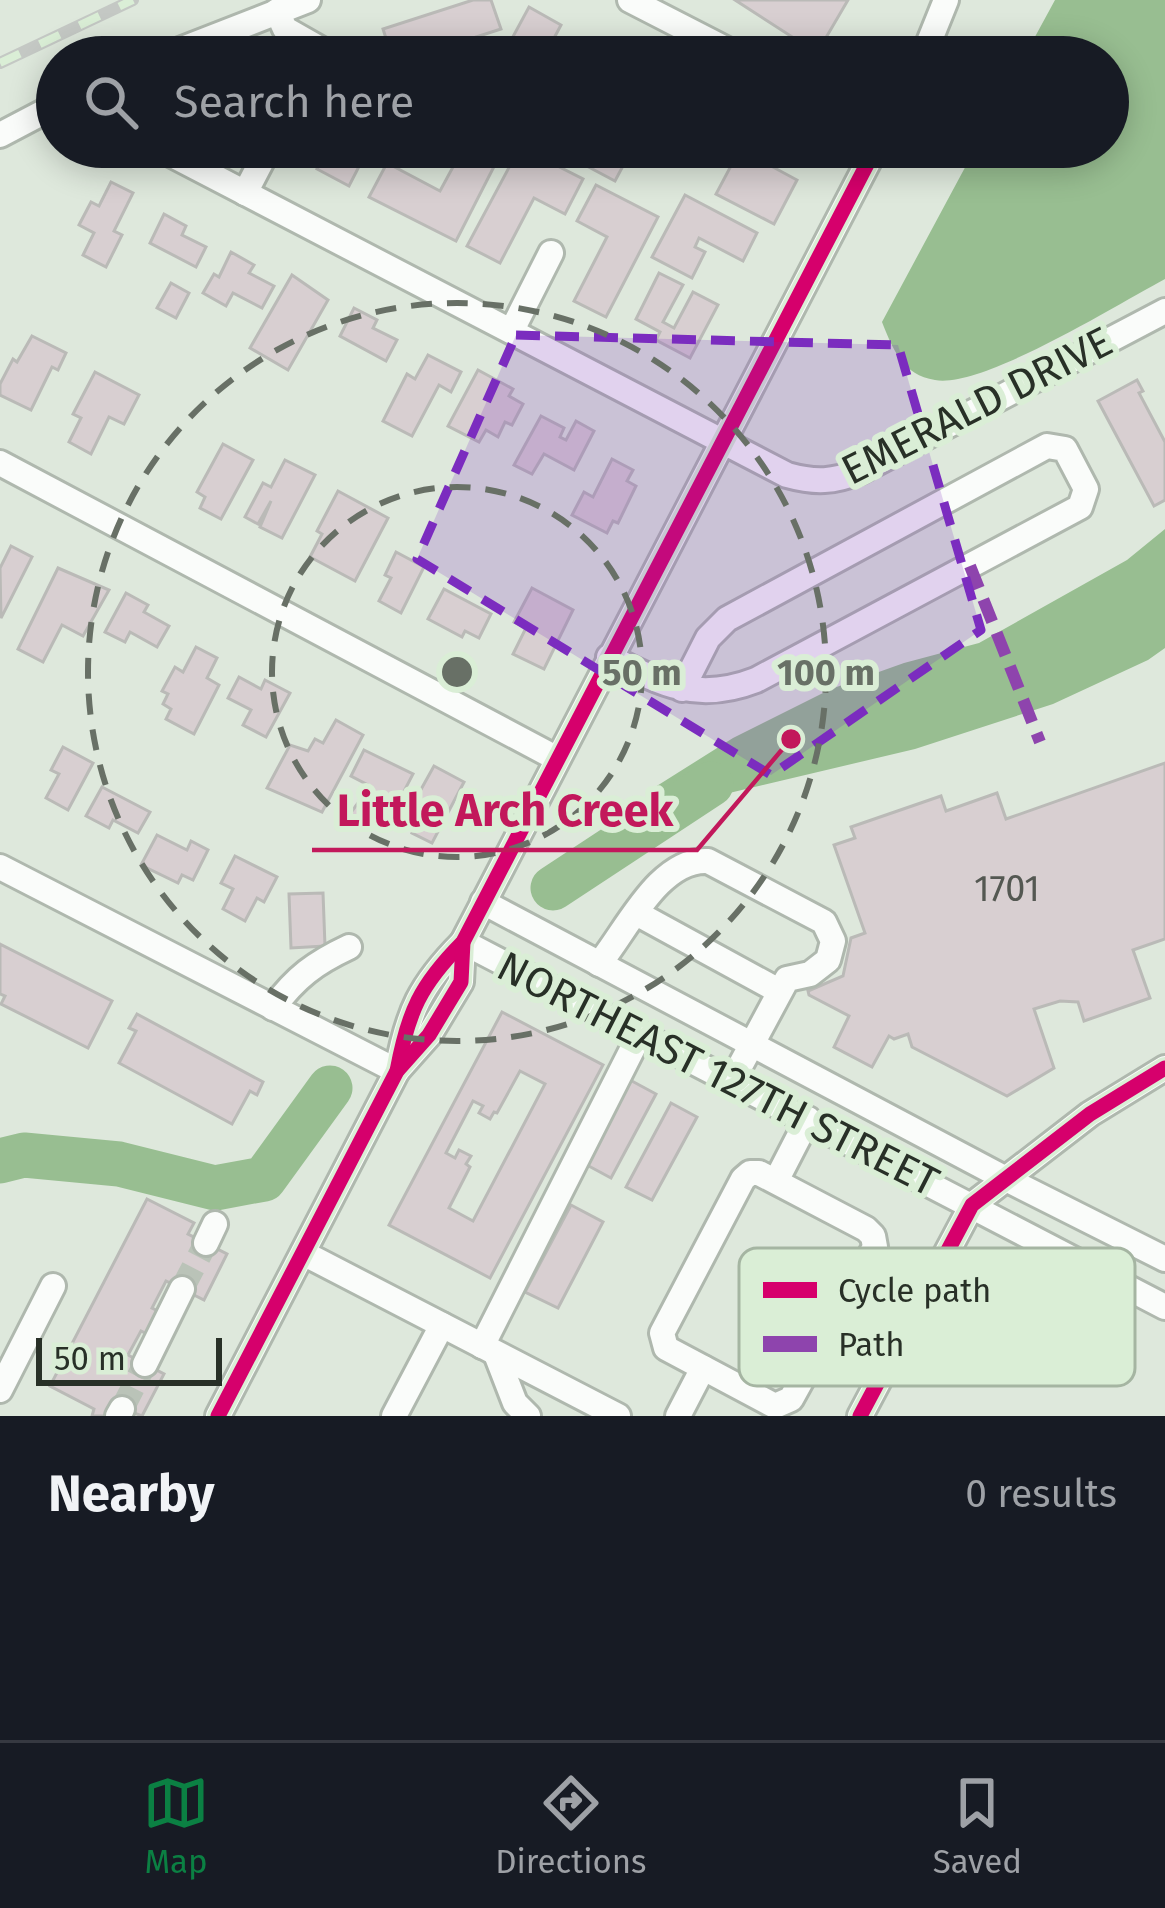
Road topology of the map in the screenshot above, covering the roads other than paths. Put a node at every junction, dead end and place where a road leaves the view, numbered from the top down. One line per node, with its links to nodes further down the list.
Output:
1 (308, 0): 5 (street)
2 (630, 0): 6 (street)
3 (946, 0): 10 (street)
4 (965, 0): 11 (street)
5 (277, 11): 7 (street); 8 (street)
6 (685, 14): 9 (street)
7 (230, 36)
8 (297, 36)
9 (714, 36)
10 (932, 36)
11 (937, 36)
12 (36, 116): 13 (street)
13 (0, 135)
14 (211, 168): 17 (street, EMERALD DRIVE)
15 (258, 168): 17 (street)
16 (864, 168): 21 (street)
17 (245, 193): 20 (street, EMERALD DRIVE)
18 (551, 253): 20 (street)
19 (1165, 311): 21 (street, EMERALD DRIVE)
20 (512, 330): 21 (street, EMERALD DRIVE)
21 (722, 439): 23 (street)
22 (0, 463): 25 (street)
23 (608, 657): 24 (street); 25 (street)
24 (682, 688): 24 (street)
25 (556, 758): 27 (street)
26 (0, 867): 33 (street)
27 (483, 902): 29 (street); 31 (street, NORTHEAST 127TH STREET)
28 (638, 914): 31 (street); 32 (street); 32 (street)
29 (463, 942): 34 (street, NORTHEAST 127TH STREET); 37 (street)
30 (349, 947): 33 (street)
31 (599, 964): 35 (street, NORTHEAST 127TH STREET)
32 (779, 991): 35 (street)
33 (273, 1008): 37 (street)
34 (640, 1034): 38 (street, NORTHEAST 127TH STREET); 53 (street)
35 (751, 1045): 38 (street); 40 (street, NORTHEAST 127TH STREET)
36 (1165, 1067): 40 (street)
37 (397, 1071): 46 (street)
38 (732, 1081): 39 (street, NORTHEAST 127TH STREET)
39 (808, 1119): 41 (street); 42 (street, NORTHEAST 127TH STREET)
40 (1008, 1180): 42 (street); 47 (street, NORTHEAST 127TH STREET)
41 (776, 1181): 43 (street); 55 (street)
42 (967, 1214): 44 (street); 45 (street, NORTHEAST 127TH STREET)
43 (873, 1248)
44 (949, 1248)
45 (1039, 1248)
46 (303, 1253): 52 (street); 59 (street)
47 (1165, 1259)
48 (53, 1286): 58 (street)
49 (182, 1289): 54 (street)
50 (1135, 1293): 51 (street, NORTHEAST 127TH STREET)
51 (1165, 1307)
52 (442, 1325): 53 (street); 60 (street)
53 (489, 1350): 61 (street); 62 (street)
54 (145, 1364)
55 (703, 1368): 56 (street); 63 (street)
56 (798, 1386)
57 (876, 1386): 64 (street)
58 (0, 1390)
59 (218, 1416)
60 (394, 1416)
61 (528, 1416)
62 (618, 1416)
63 (678, 1416)
64 (860, 1416)

